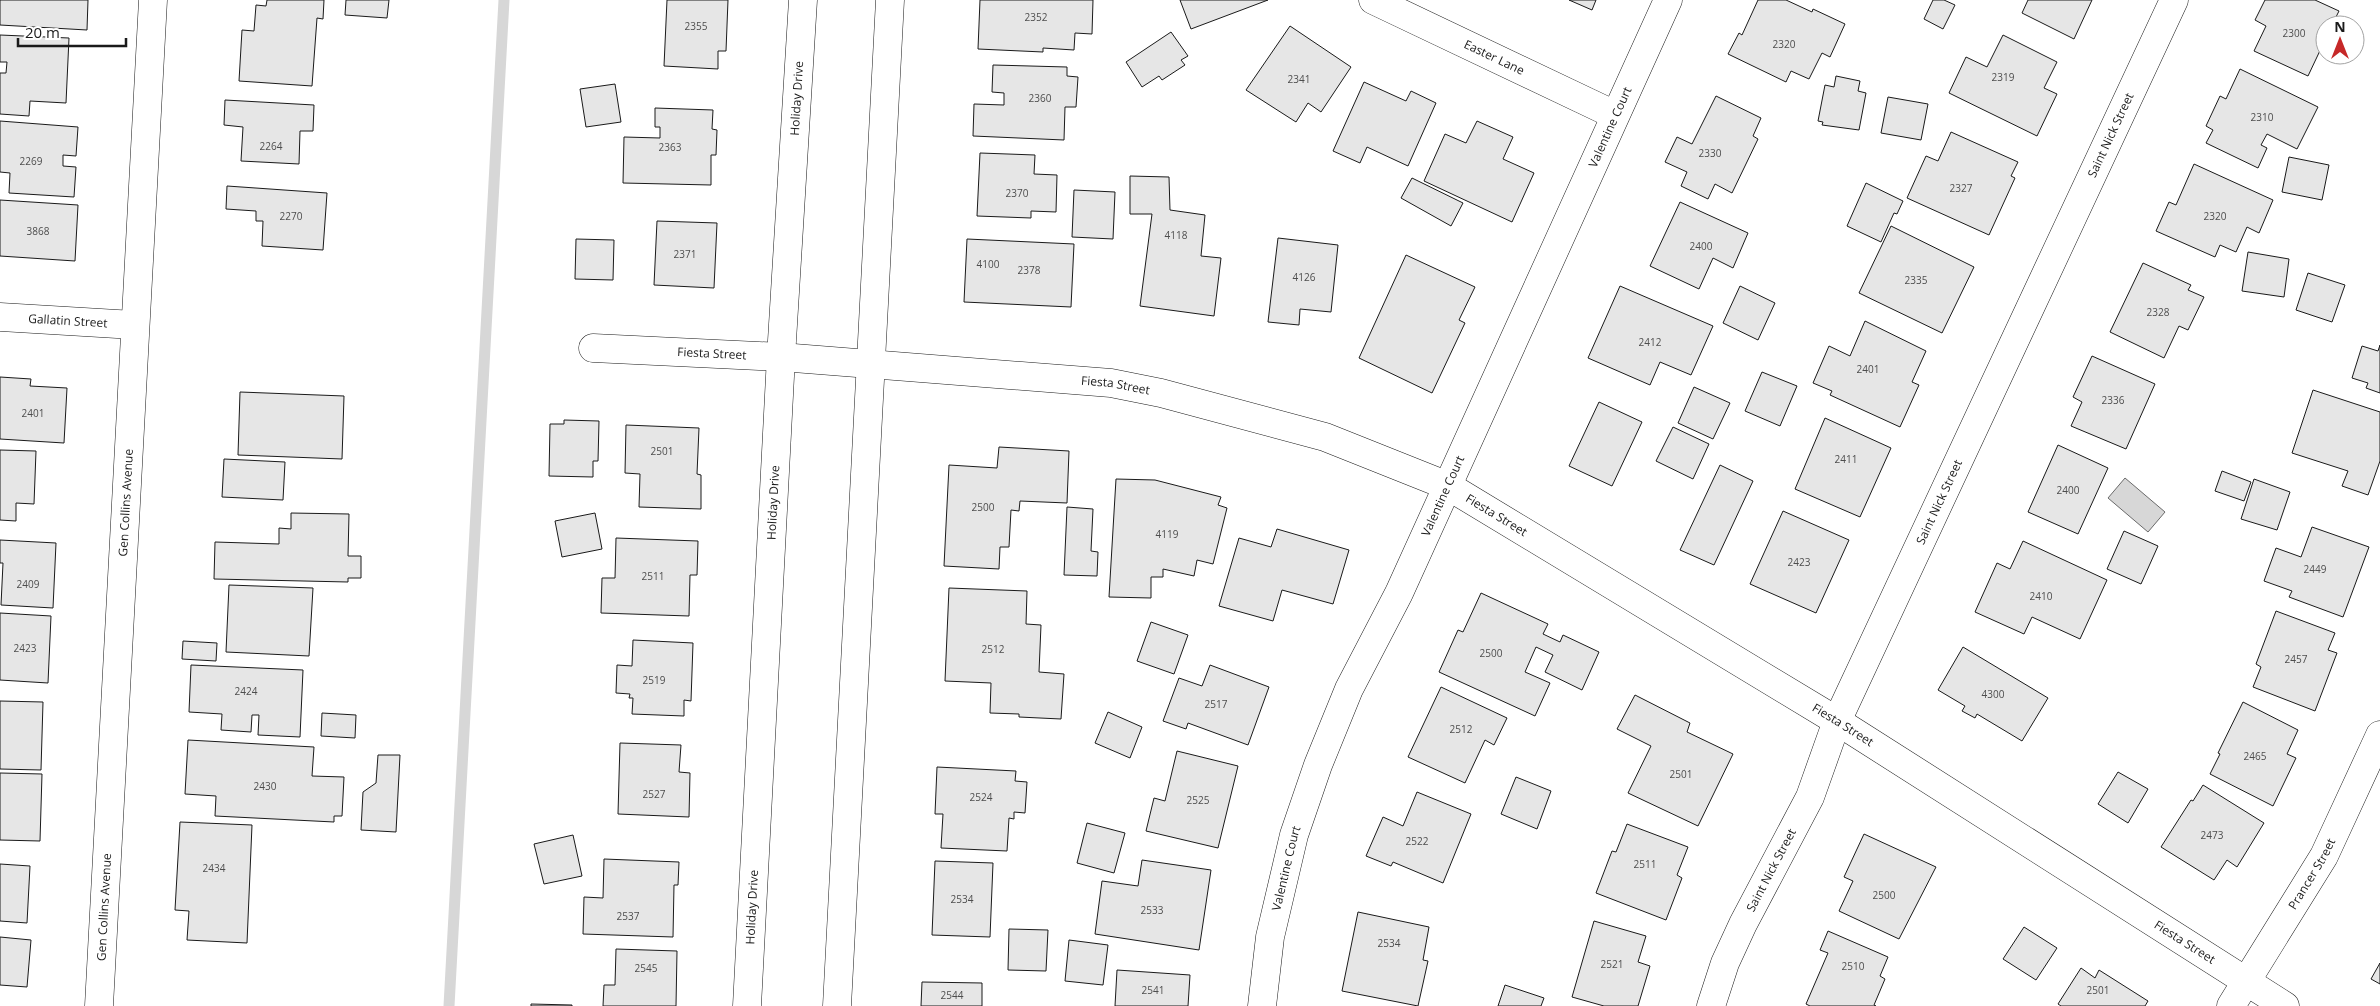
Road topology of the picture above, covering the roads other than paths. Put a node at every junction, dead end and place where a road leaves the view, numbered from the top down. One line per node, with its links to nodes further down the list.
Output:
1 (153, 0): 9 (street, Gen Collins Avenue)
2 (803, 0): 11 (street, Holiday Drive)
3 (890, 0): 12 (street)
4 (1373, 0): 7 (street, Easter Lane)
5 (1668, 0): 7 (street, Valentine Court)
6 (2174, 0): 14 (street, Saint Nick Street)
7 (1615, 115): 13 (street, Valentine Court)
8 (0, 317): 9 (street, Gallatin Street)
9 (134, 325): 17 (street, Gen Collins Avenue)
10 (593, 348): 11 (street, Fiesta Street)
11 (781, 357): 12 (street, Fiesta Street); 18 (street, Holiday Drive)
12 (872, 364): 13 (street, Fiesta Street); 19 (street)
13 (1448, 486): 14 (street, Fiesta Street); 20 (street, Valentine Court)
14 (1837, 721): 16 (street, Fiesta Street); 21 (street, Saint Nick Street)
15 (2380, 735): 16 (street, Prancer Street)
16 (2247, 982): 22 (street, Prancer Street); 23 (street, Fiesta Street)
17 (99, 1006)
18 (746, 1006)
19 (837, 1006)
20 (1262, 1006)
21 (1711, 1006)
22 (2232, 1006)
23 (2285, 1006)

